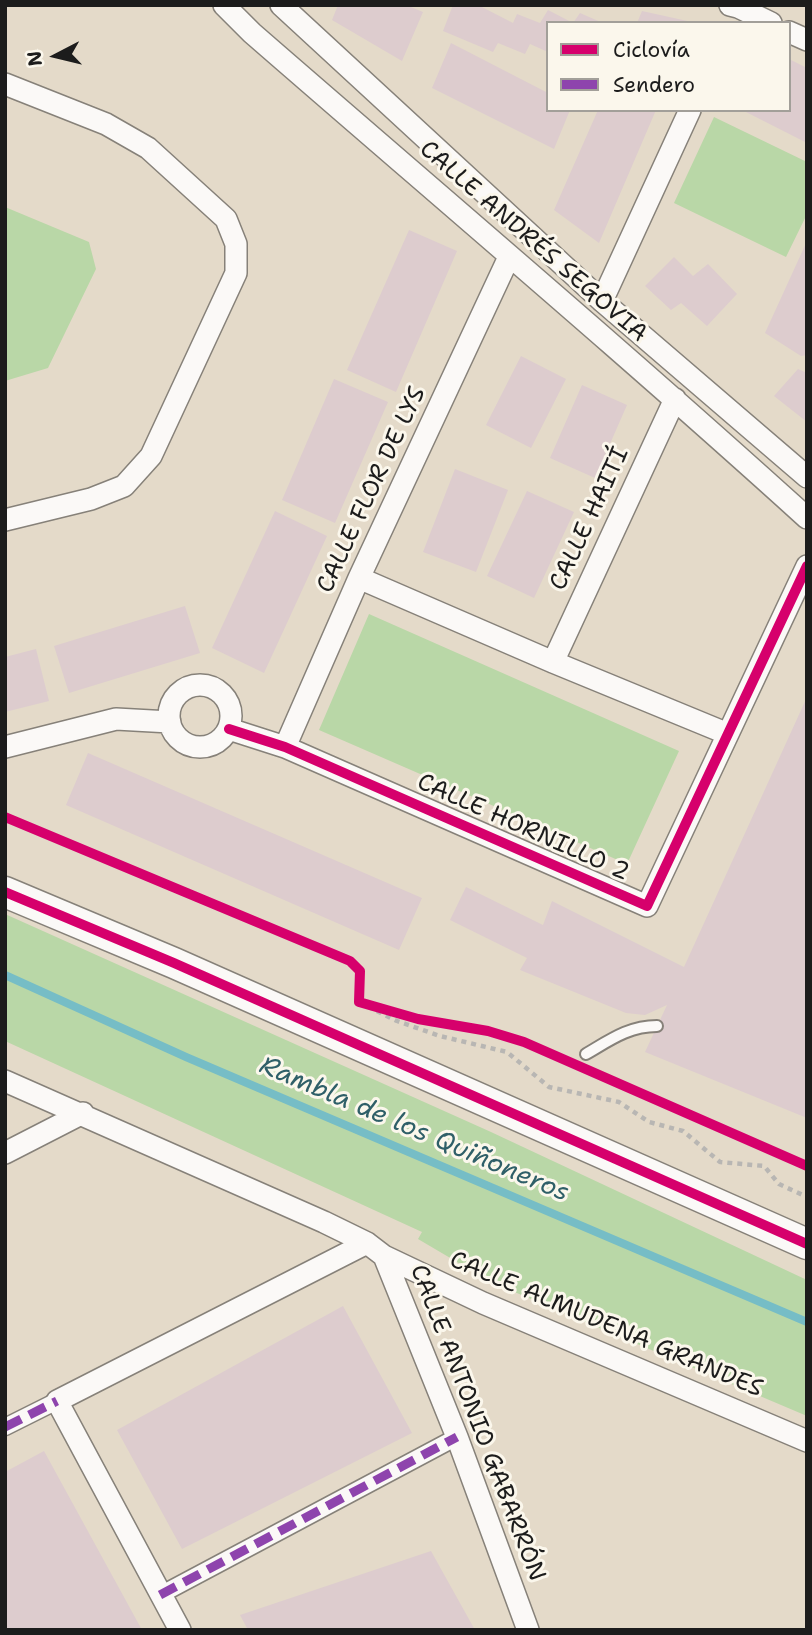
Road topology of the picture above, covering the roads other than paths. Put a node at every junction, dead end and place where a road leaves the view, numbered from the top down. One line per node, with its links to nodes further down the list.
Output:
1 (224, 5): 9 (street, CALLE ANDRÉS SEGOVIA)
2 (281, 5): 10 (street, CALLE ANDRÉS SEGOVIA)
3 (733, 12): 4 (street)
4 (764, 21)
5 (791, 33): 6 (street)
6 (807, 40)
7 (5, 85): 14 (street)
8 (689, 112): 10 (street)
9 (509, 257): 11 (street, CALLE ANDRÉS SEGOVIA); 16 (street, CALLE FLOR DE LYS)
10 (601, 301): 12 (street, CALLE ANDRÉS SEGOVIA)
11 (676, 399): 13 (street, CALLE ANDRÉS SEGOVIA); 17 (street, CALLE HAITÍ)
12 (807, 477)
13 (807, 518)
14 (5, 520)
15 (807, 566): 20 (street, CALLE HORNILLO 2)
16 (359, 578): 17 (street); 22 (street, CALLE FLOR DE LYS)
17 (552, 662): 20 (street)
18 (170, 722): 19 (street); 19 (street); 21 (street)
19 (229, 729): 22 (street, CALLE HORNILLO 2)
20 (727, 734): 22 (street, CALLE HORNILLO 2)
21 (5, 747)
22 (285, 747)
23 (5, 892): 30 (main road)
24 (657, 1026): 25 (lane)
25 (586, 1054)
26 (5, 1081): 27 (street, CALLE ANTONIO GABARRÓN)
27 (83, 1113): 28 (street); 29 (street, CALLE ANTONIO GABARRÓN)
28 (5, 1153)
29 (367, 1243): 31 (street, CALLE ANTONIO GABARRÓN); 32 (street)
30 (807, 1244)
31 (384, 1256): 34 (street, CALLE ANTONIO GABARRÓN); 35 (street, CALLE ALMUDENA GRANDES)
32 (57, 1401): 33 (street); 36 (street)
33 (5, 1427)
34 (457, 1437): 36 (street); 38 (street, CALLE ANTONIO GABARRÓN)
35 (807, 1441)
36 (160, 1595): 37 (street)
37 (180, 1630)
38 (528, 1630)

